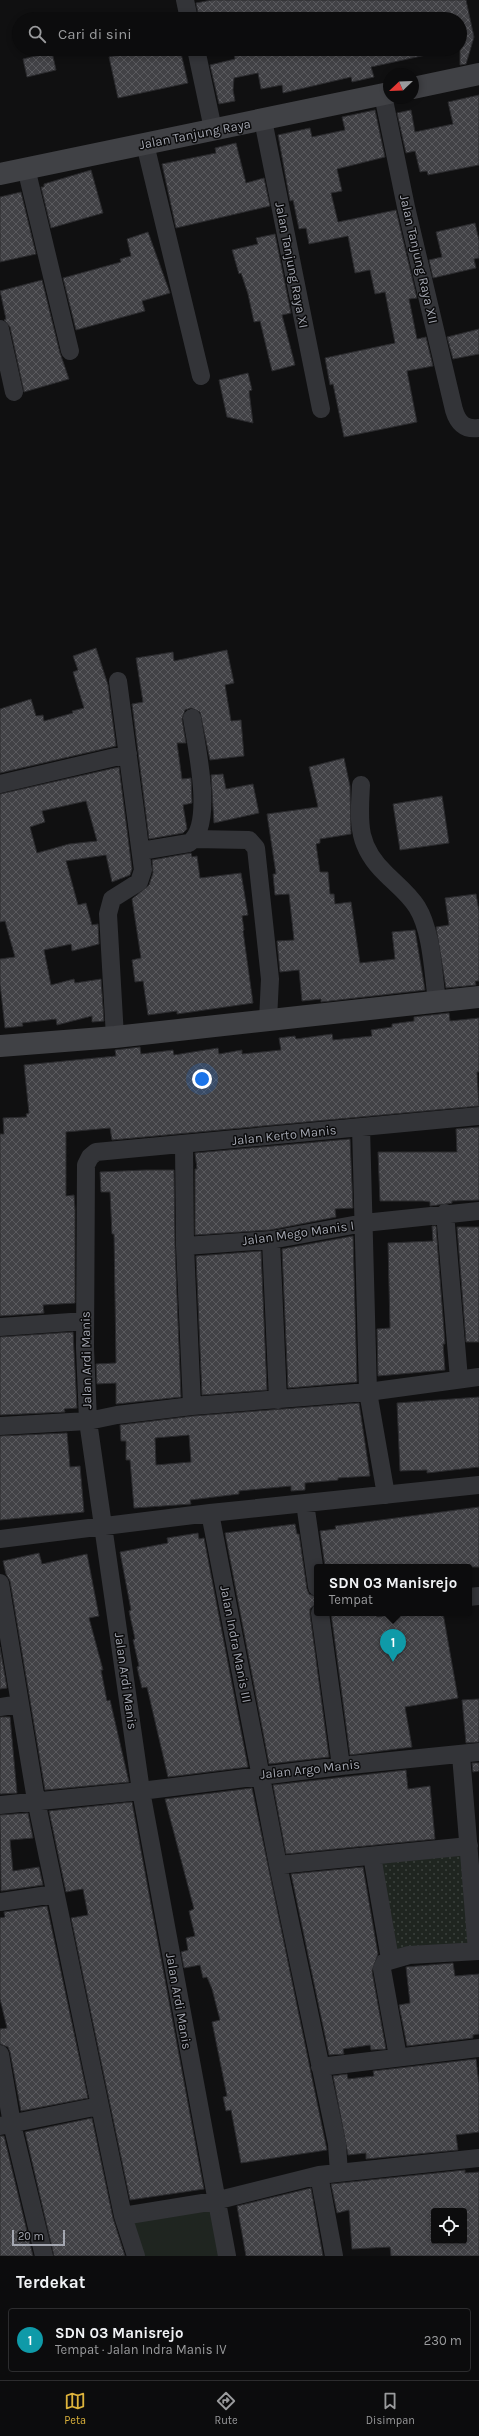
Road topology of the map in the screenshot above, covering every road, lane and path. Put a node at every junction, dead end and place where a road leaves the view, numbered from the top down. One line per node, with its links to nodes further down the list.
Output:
1 (185, 0): 2 (street)
2 (188, 12)
3 (197, 56): 9 (street)
4 (479, 74): 5 (main road)
5 (419, 87)
6 (383, 95): 8 (main road, Jalan Tanjung Raya)
7 (388, 104): 18 (street, Jalan Tanjung Raya XII)
8 (263, 120): 9 (main road, Jalan Tanjung Raya); 17 (street, Jalan Tanjung Raya XI)
9 (213, 129): 10 (main road, Jalan Tanjung Raya)
10 (145, 144): 11 (main road, Jalan Tanjung Raya); 15 (street)
11 (26, 168): 12 (main road, Jalan Tanjung Raya); 14 (street)
12 (0, 174)
13 (0, 329): 16 (street)
14 (70, 351)
15 (201, 376)
16 (14, 392)
17 (321, 409)
18 (479, 428)
19 (118, 682): 21 (street)
20 (192, 718): 24 (street)
21 (128, 754): 22 (street); 25 (street)
22 (0, 784)
23 (360, 784): 27 (street)
24 (194, 839): 25 (street); 28 (street)
25 (141, 851): 29 (street)
26 (479, 997): 27 (main road)
27 (437, 1001): 28 (main road)
28 (268, 1020): 29 (main road)
29 (115, 1037): 30 (main road)
30 (1, 1042)
31 (479, 1116): 32 (street, Jalan Kerto Manis)
32 (361, 1127): 33 (street, Jalan Kerto Manis); 37 (street)
33 (184, 1145): 34 (street, Jalan Kerto Manis); 39 (street)
34 (90, 1157): 40 (street, Jalan Ardi Manis)
35 (479, 1210): 36 (street, Jalan Mego Manis I)
36 (445, 1213): 37 (street, Jalan Mego Manis I); 43 (street)
37 (364, 1224): 38 (street, Jalan Mego Manis I); 44 (street)
38 (271, 1240): 39 (street, Jalan Mego Manis I); 45 (street)
39 (184, 1246): 46 (street)
40 (85, 1321): 41 (street); 47 (street, Jalan Ardi Manis)
41 (0, 1327)
42 (479, 1376): 43 (street)
43 (459, 1379): 44 (street)
44 (368, 1392): 45 (street); 50 (street)
45 (278, 1400): 46 (street)
46 (192, 1406): 47 (street)
47 (88, 1421): 48 (street); 53 (street, Jalan Ardi Manis)
48 (0, 1426)
49 (479, 1485): 50 (street)
50 (386, 1495): 51 (street)
51 (306, 1503): 52 (street); 55 (street)
52 (210, 1513): 53 (street); 63 (street, Jalan Indra Manis III)
53 (104, 1527): 54 (street); 64 (street, Jalan Ardi Manis)
54 (0, 1539)
55 (314, 1564)
56 (1, 1591): 58 (street)
57 (324, 1616): 62 (street)
58 (20, 1704): 59 (street); 65 (street)
59 (0, 1707)
60 (479, 1752): 61 (street, Jalan Argo Manis)
61 (461, 1755): 62 (street, Jalan Argo Manis); 67 (street)
62 (341, 1766): 63 (street, Jalan Argo Manis)
63 (261, 1775): 64 (street, Jalan Argo Manis); 69 (street, Jalan Indra Manis III)
64 (141, 1791): 65 (street, Jalan Argo Manis); 83 (street, Jalan Ardi Manis)
65 (36, 1800): 66 (street, Jalan Argo Manis); 70 (street)
66 (0, 1805)
67 (469, 1846): 68 (street); 72 (street)
68 (372, 1856): 69 (street); 73 (street)
69 (278, 1865): 77 (street, Jalan Indra Manis III)
70 (55, 1894): 71 (street); 78 (street)
71 (0, 1902)
72 (478, 1951): 73 (street)
73 (390, 1959): 76 (street)
74 (479, 2048): 76 (street)
75 (0, 2054): 79 (street)
76 (398, 2057): 77 (street)
77 (320, 2067): 81 (street, Jalan Indra Manis III)
78 (99, 2106): 79 (street); 84 (street)
79 (6, 2125): 85 (street)
80 (479, 2158): 81 (street)
81 (339, 2172): 82 (street)
82 (319, 2175): 83 (street); 88 (street)
83 (216, 2201): 84 (street); 87 (street, Jalan Ardi Manis)
84 (124, 2216): 86 (street)
85 (44, 2256)
86 (136, 2256)
87 (227, 2256)
88 (334, 2256)

